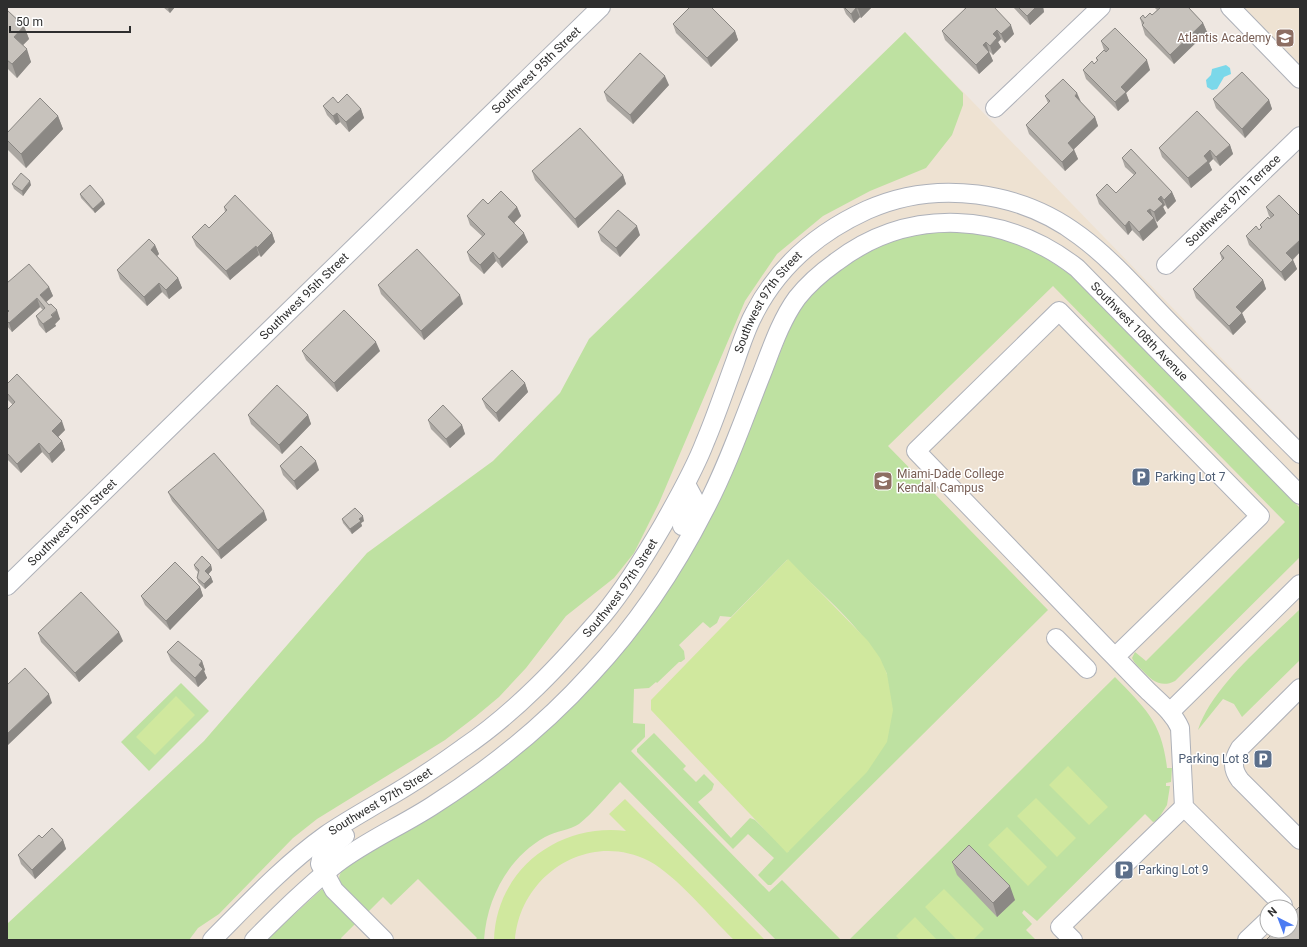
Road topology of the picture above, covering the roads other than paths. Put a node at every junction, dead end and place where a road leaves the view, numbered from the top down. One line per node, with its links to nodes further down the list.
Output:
1 (601, 7): 14 (street, Southwest 95th Street)
2 (1101, 7): 5 (street)
3 (1230, 7): 4 (street)
4 (1300, 79)
5 (995, 108)
6 (1300, 136): 8 (street, Southwest 97th Terrace)
7 (946, 223): 11 (street, Southwest 108th Avenue); 12 (street, Southwest 97th Street)
8 (1166, 265)
9 (1300, 454): 10 (street, Southwest 97th Street)
10 (686, 484): 12 (street); 20 (street, Southwest 97th Street)
11 (1300, 495)
12 (676, 559): 23 (street, Southwest 97th Street)
13 (1300, 584): 19 (street)
14 (7, 586)
15 (1056, 638): 17 (street)
16 (1115, 657): 16 (street); 19 (street)
17 (1087, 669)
18 (1300, 688): 22 (street)
19 (1170, 712): 21 (street)
20 (388, 798): 23 (street); 26 (street, Southwest 97th Street)
21 (1184, 807): 24 (street); 29 (street)
22 (1300, 840)
23 (324, 874): 27 (street, Southwest 97th Street); 28 (street)
24 (1277, 899)
25 (1259, 928): 30 (street)
26 (212, 940)
27 (254, 940)
28 (384, 940)
29 (1073, 940)
30 (1247, 940)

